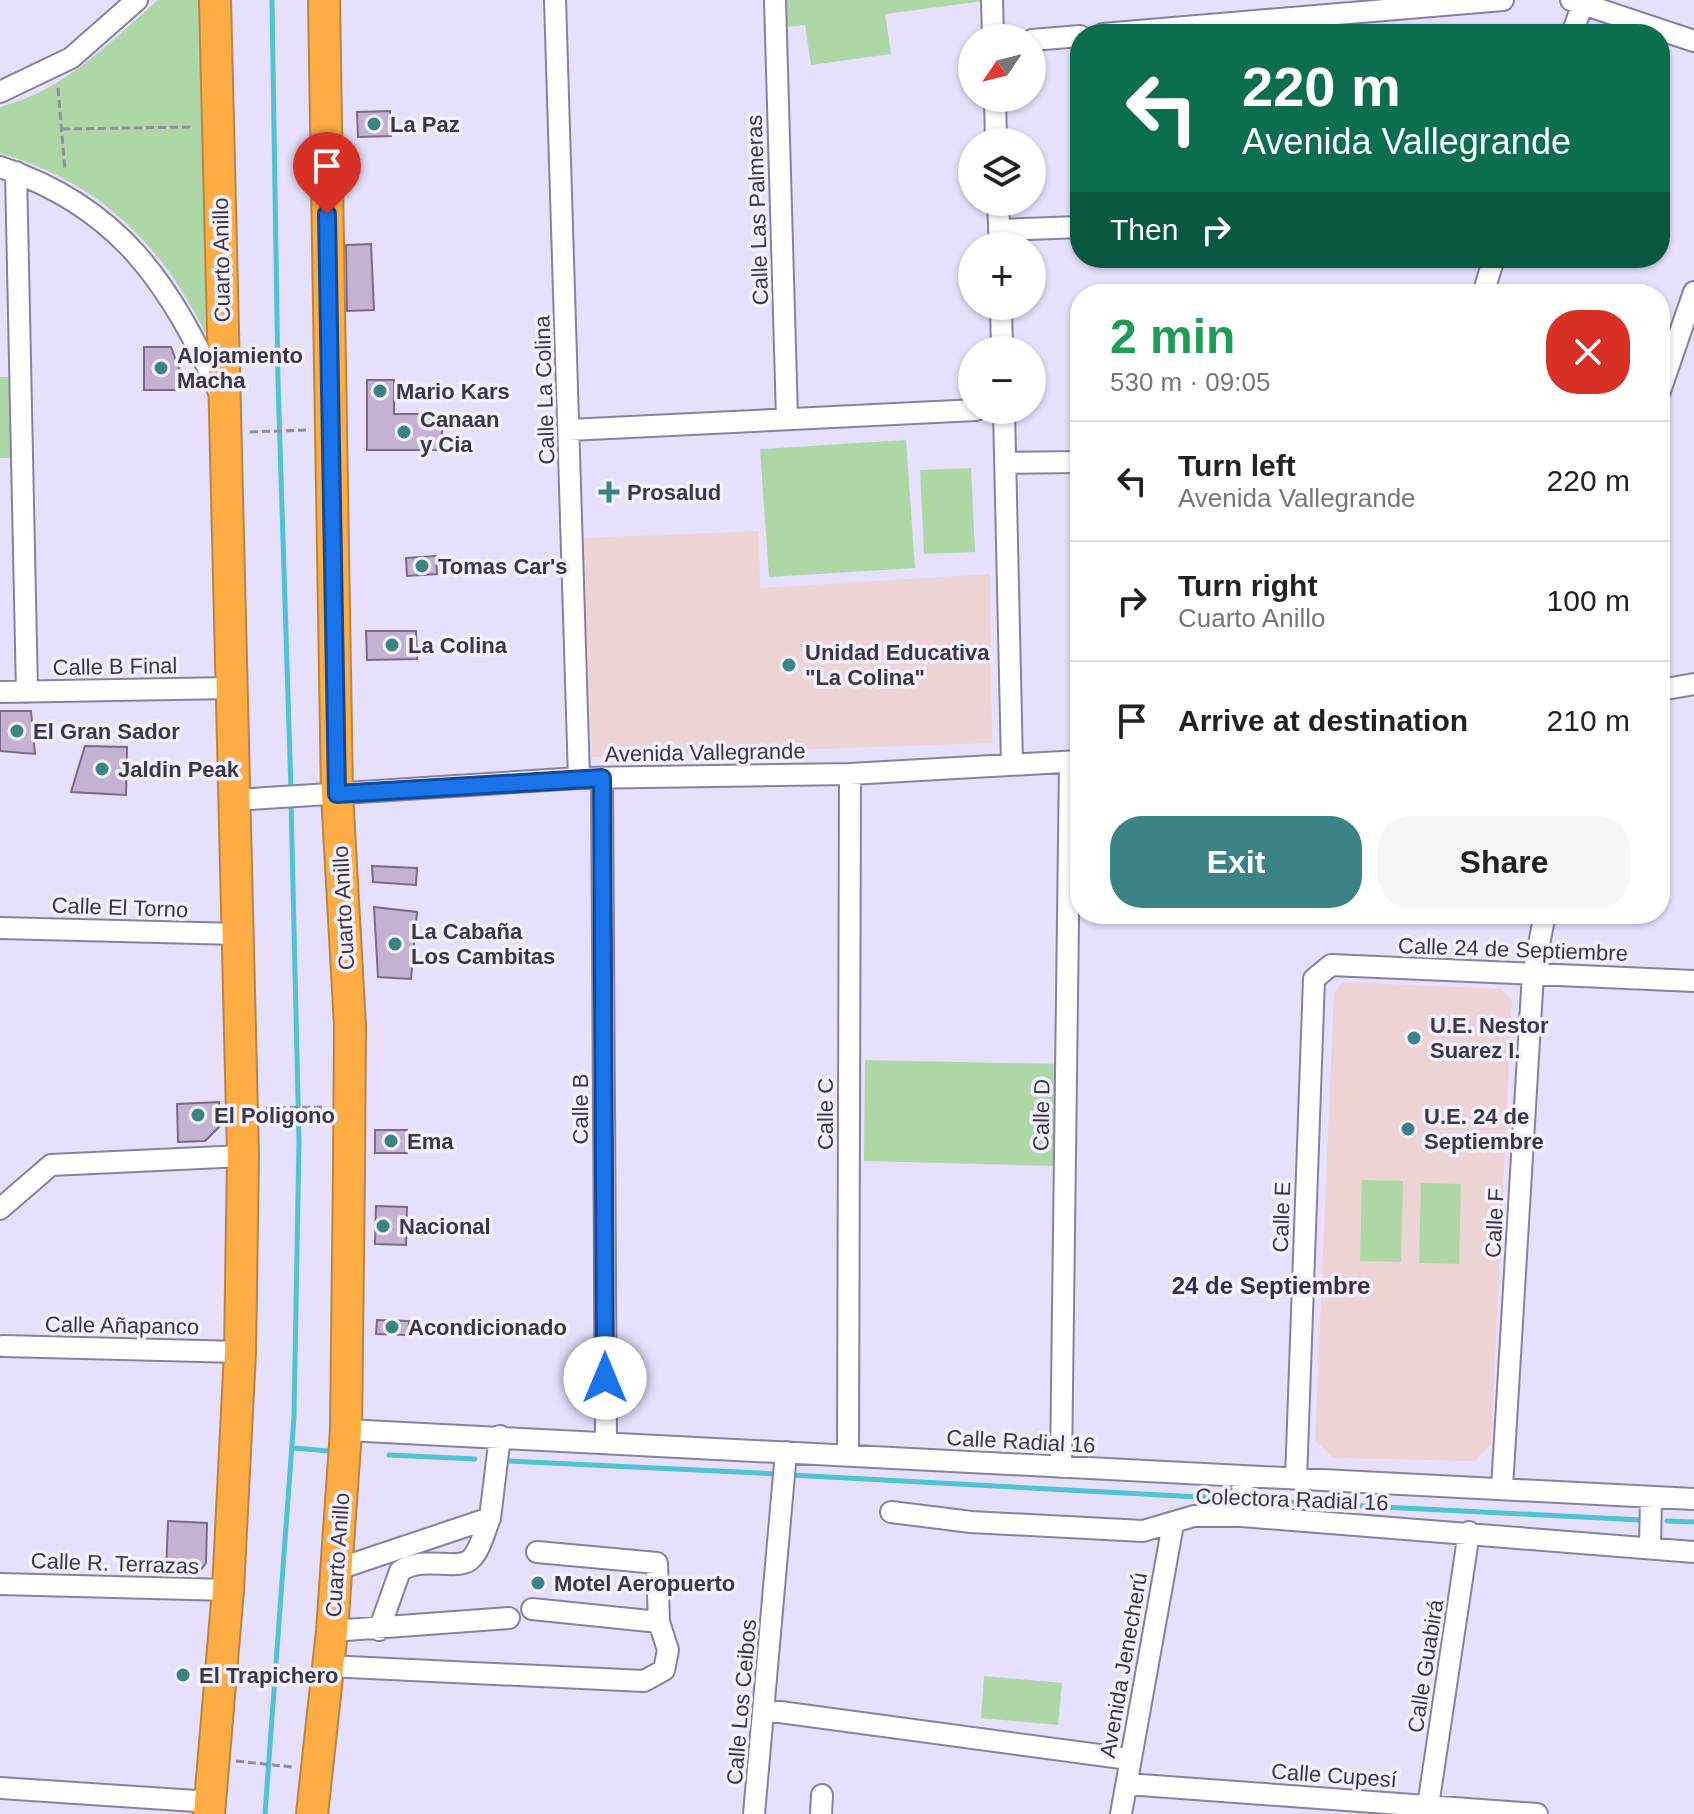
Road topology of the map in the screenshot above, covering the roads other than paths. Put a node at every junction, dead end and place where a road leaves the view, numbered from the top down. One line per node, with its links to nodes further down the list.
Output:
1 (137, 0): 17 (street)
2 (215, 0): 23 (highway, Cuarto Anillo)
3 (324, 0): 40 (highway, Cuarto Anillo)
4 (555, 0): 27 (street, Calle La Colina)
5 (775, 0): 25 (street, Calle Las Palmeras)
6 (992, 0): 9 (street)
7 (1503, 0): 10 (street)
8 (1579, 1): 11 (street); 12 (street)
9 (993, 24)
10 (1221, 24)
11 (1574, 24)
12 (1645, 24)
13 (1670, 33): 16 (street)
14 (1070, 37): 15 (street)
15 (1046, 39)
16 (1694, 41)
17 (0, 92)
18 (8, 170): 23 (street); 34 (street)
19 (1070, 228): 20 (street)
20 (1043, 232)
21 (1694, 292): 22 (street)
22 (1670, 362)
23 (225, 404): 31 (highway, Cuarto Anillo)
24 (958, 411): 25 (street)
25 (787, 418): 27 (street)
26 (1005, 424): 29 (street)
27 (569, 430): 38 (street, Calle La Colina)
28 (1070, 462): 29 (street)
29 (1006, 463): 36 (street)
30 (1694, 684): 32 (street)
31 (232, 688): 34 (street, Calle B Final); 41 (highway, Cuarto Anillo)
32 (1670, 688)
33 (0, 692): 34 (street, Calle B Final)
34 (27, 692)
35 (1070, 762): 36 (street, Avenida Vallegrande)
36 (1012, 764): 37 (street, Avenida Vallegrande)
37 (850, 774): 39 (street, Avenida Vallegrande); 57 (street, Calle C)
38 (579, 778): 39 (street, Avenida Vallegrande); 40 (street, Avenida Vallegrande)
39 (602, 778): 55 (street, Calle B)
40 (337, 794): 41 (street, Avenida Vallegrande); 53 (highway, Cuarto Anillo)
41 (235, 800): 45 (highway, Cuarto Anillo)
42 (1072, 924): 58 (street, Calle D)
43 (1543, 924): 47 (street, Calle F)
44 (0, 928): 45 (street, Calle El Torno)
45 (238, 934): 49 (highway, Cuarto Anillo)
46 (1331, 965): 47 (street, Calle 24 de Septiembre); 59 (street, Calle E)
47 (1533, 974): 48 (street, Calle 24 de Septiembre); 60 (street, Calle F)
48 (1694, 981)
49 (243, 1156): 50 (street); 52 (highway, Cuarto Anillo)
50 (0, 1209)
51 (3, 1346): 52 (street, Calle Añapanco)
52 (240, 1352): 73 (highway, Cuarto Anillo)
53 (346, 1430): 54 (street, Calle Radial 16); 71 (highway, Cuarto Anillo)
54 (500, 1436): 55 (street, Calle Radial 16); 65 (street)
55 (606, 1441): 56 (street, Calle Radial 16)
56 (786, 1452): 57 (street, Calle Radial 16); 80 (street, Calle Los Ceibos)
57 (848, 1455): 58 (street, Calle Radial 16)
58 (1061, 1467): 61 (street, Calle Radial 16)
59 (1296, 1479): 60 (street, Calle Radial 16); 61 (street, Calle Radial 16)
60 (1502, 1488): 62 (street, Calle Radial 16)
61 (1242, 1498): 66 (street, Colectora Radial 16); 67 (street, Colectora Radial 16)
62 (1651, 1498): 63 (street, Calle Radial 16); 68 (street)
63 (1694, 1499)
64 (891, 1512): 66 (street, Colectora Radial 16)
65 (490, 1518): 71 (street); 77 (street)
66 (1173, 1524): 81 (street, Avenida Jenecherú)
67 (1469, 1532): 68 (street, Colectora Radial 16); 84 (street, Calle Guabirá)
68 (1650, 1548): 70 (street, Colectora Radial 16)
69 (537, 1552): 76 (street)
70 (1694, 1552)
71 (335, 1570): 78 (highway, Cuarto Anillo)
72 (0, 1584): 73 (street, Calle R. Terrazas)
73 (228, 1590): 86 (highway, Cuarto Anillo)
74 (532, 1609): 76 (street)
75 (509, 1618): 77 (street)
76 (659, 1622): 79 (street)
77 (379, 1630): 78 (street)
78 (332, 1631): 79 (highway, Cuarto Anillo)
79 (328, 1666): 87 (highway, Cuarto Anillo)
80 (765, 1710): 81 (street); 88 (street, Calle Los Ceibos)
81 (1129, 1759): 82 (street, Avenida Jenecherú)
82 (1127, 1784): 85 (street, Calle Cupesí); 89 (street, Avenida Jenecherú)
83 (0, 1788): 86 (street)
84 (1428, 1806): 85 (street, Calle Cupesí); 90 (street, Calle Cupesí)
85 (1340, 1807)
86 (210, 1808)
87 (312, 1814)
88 (754, 1814)
89 (1121, 1814)
90 (1537, 1814)

